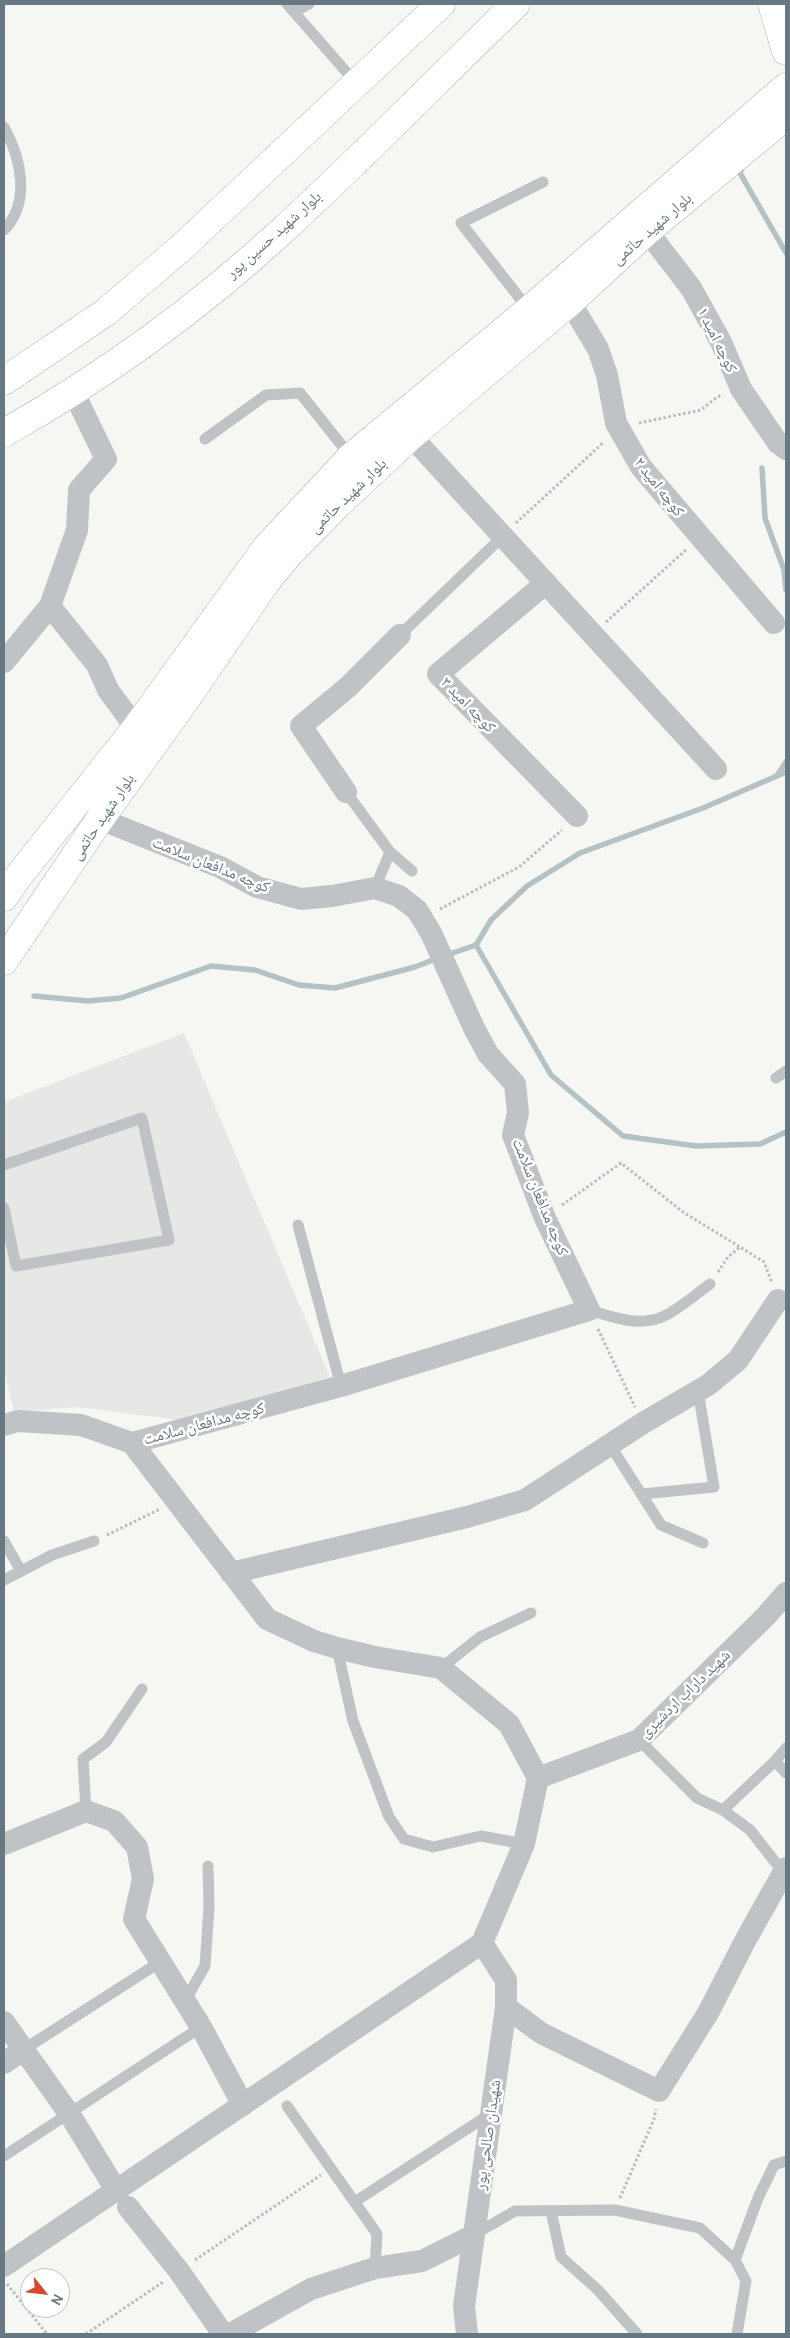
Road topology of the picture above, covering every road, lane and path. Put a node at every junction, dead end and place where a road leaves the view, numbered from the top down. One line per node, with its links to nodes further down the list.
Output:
1 (308, 4): 5 (lane)
2 (441, 4): 7 (main road)
3 (516, 4): 17 (main road, بلوار شهيد حسین پور)
4 (772, 4): 6 (main road)
5 (291, 8): 7 (lane)
6 (786, 51)
7 (356, 83): 16 (main road)
8 (786, 87): 15 (main road, بلوار شهید حاتمی)
9 (786, 116): 13 (main road, بلوار شهید حاتمی)
10 (4, 127): 12 (lane)
11 (543, 182): 15 (lane)
12 (4, 230)
13 (648, 231): 14 (main road, بلوار شهید حاتمی); 21 (street, کوچه امید ۱)
14 (570, 302): 18 (main road, بلوار شهید حاتمی); 24 (street, کوچه امید ۲)
15 (529, 310): 18 (main road, بلوار شهید حاتمی)
16 (4, 381)
17 (73, 391): 19 (main road, بلوار شهيد حسین پور); 26 (street)
18 (403, 427): 22 (main road, بلوار شهید حاتمی); 23 (street); 35 (main road, بلوار شهید حاتمی)
19 (4, 433)
20 (205, 439): 22 (lane)
21 (786, 448)
22 (351, 457): 31 (main road, بلوار شهید حاتمی)
23 (503, 536): 25 (street); 29 (lane)
24 (700, 537): 27 (street, کوچه امید ۲); 28 (path)
25 (546, 583): 28 (street); 34 (street, کوچه امید ۳)
26 (50, 606): 30 (street); 31 (street)
27 (774, 623)
28 (593, 634): 32 (street)
29 (400, 635): 33 (street)
30 (4, 662)
31 (136, 728): 38 (main road, بلوار شهید حاتمی)
32 (716, 768)
33 (346, 792): 36 (lane)
34 (577, 816): 40 (path)
35 (100, 819): 39 (street, کوچه مدافعان سلامت); 41 (main road, بلوار شهید حاتمی)
36 (390, 852): 37 (lane); 39 (lane)
37 (412, 871)
38 (8, 882)
39 (375, 888): 40 (street, کوچه مدافعان سلامت)
40 (426, 926): 44 (street, کوچه مدافعان سلامت)
41 (4, 961)
42 (4, 1165): 43 (lane)
43 (4, 1208)
44 (545, 1218): 46 (path); 49 (street, کوچه مدافعان سلامت)
45 (298, 1225): 50 (lane)
46 (740, 1247): 47 (path); 48 (path)
47 (710, 1284): 49 (lane)
48 (778, 1300): 51 (street)
49 (589, 1310): 50 (street, کوچه مدافعان سلامت); 52 (path)
50 (341, 1386): 54 (street, کوچه مدافعان سلامت)
51 (698, 1391): 52 (street); 56 (lane)
52 (643, 1423): 55 (street)
53 (4, 1425): 54 (street)
54 (132, 1443): 57 (street)
55 (610, 1444): 56 (lane); 62 (street)
56 (642, 1494): 60 (lane)
57 (176, 1501): 59 (path); 62 (street)
58 (4, 1541): 61 (lane)
59 (94, 1541): 61 (lane)
60 (703, 1543)
61 (21, 1571): 63 (lane)
62 (231, 1573): 66 (street)
63 (4, 1580)
64 (786, 1593): 69 (street, شهید داراب اردشیری)
65 (530, 1613): 67 (lane)
66 (337, 1648): 67 (street); 77 (lane)
67 (441, 1668): 73 (street)
68 (142, 1689): 75 (lane)
69 (639, 1740): 73 (street, شهید داراب اردشیری); 74 (lane)
70 (786, 1748): 71 (lane)
71 (775, 1762): 72 (lane); 74 (lane)
72 (786, 1773)
73 (538, 1778): 77 (street)
74 (723, 1810): 79 (lane)
75 (86, 1811): 76 (street); 81 (street)
76 (4, 1844)
77 (524, 1844): 80 (street)
78 (208, 1866): 82 (lane)
79 (785, 1870): 88 (street)
80 (482, 1943): 83 (street, شهیدان صالحی پور); 89 (street)
81 (160, 1962): 82 (street); 86 (lane)
82 (185, 2001): 85 (street)
83 (506, 2007): 88 (street); 91 (street, شهیدان صالحی پور)
84 (4, 2022): 86 (street)
85 (201, 2027): 89 (street); 92 (lane)
86 (23, 2050): 87 (street); 92 (street)
87 (4, 2063)
88 (659, 2091): 98 (path)
89 (243, 2104): 96 (street)
90 (287, 2106): 95 (lane)
91 (491, 2114): 97 (lane); 100 (street, شهیدان صالحی پور)
92 (70, 2115): 93 (lane); 96 (street)
93 (4, 2156)
94 (786, 2161): 101 (lane)
95 (332, 2168): 97 (lane); 104 (path)
96 (122, 2198): 102 (street); 104 (street)
97 (356, 2202): 103 (lane)
98 (615, 2210): 99 (lane); 101 (lane)
99 (551, 2211): 100 (lane); 111 (lane)
100 (474, 2235): 103 (street); 110 (street, شهیدان صالحی پور)
101 (735, 2260): 112 (lane)
102 (4, 2266)
103 (375, 2268): 109 (street)
104 (179, 2271): 107 (path); 108 (street)
105 (4, 2280): 106 (path)
106 (48, 2334)
107 (86, 2334)
108 (223, 2334)
109 (230, 2334)
110 (466, 2334)
111 (637, 2334)
112 (737, 2334)

